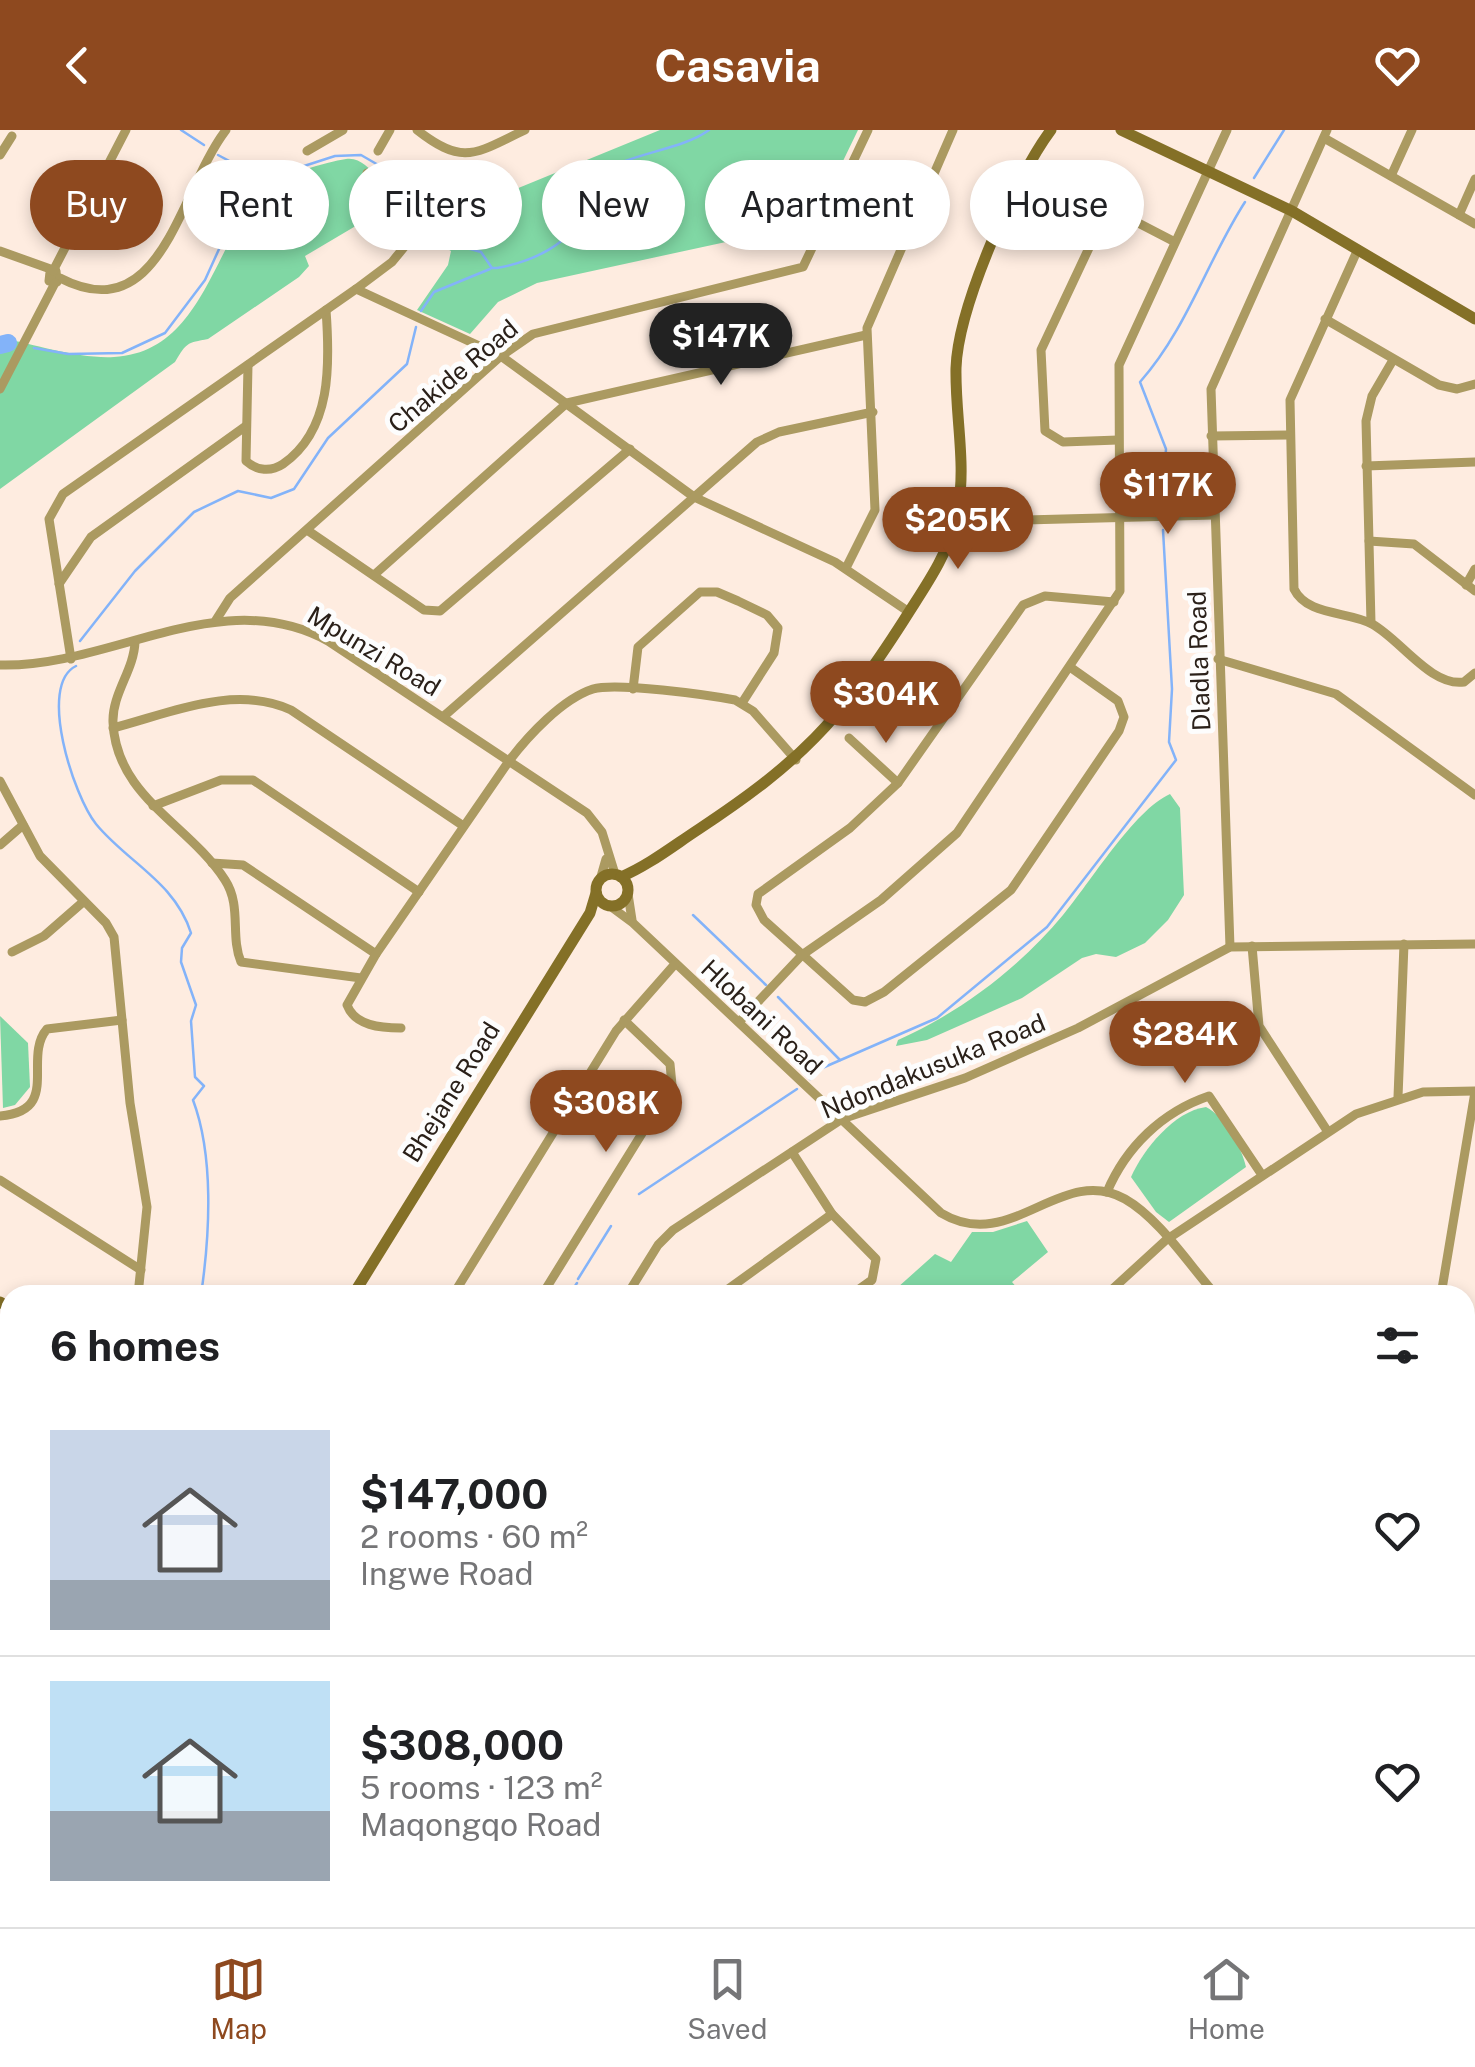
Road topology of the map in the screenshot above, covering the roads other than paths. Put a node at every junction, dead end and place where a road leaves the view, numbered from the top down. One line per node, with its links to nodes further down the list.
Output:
1 (126, 130): 18 (street)
2 (226, 130): 30 (street)
3 (343, 130): 16 (street)
4 (390, 130): 15 (street)
5 (417, 130): 6 (street)
6 (524, 130)
7 (868, 130): 36 (street, Chakide Road)
8 (953, 130): 35 (street)
9 (1121, 130): 19 (street)
10 (1227, 130): 19 (street)
11 (1412, 130): 20 (street)
12 (1047, 133): 53 (street)
13 (1325, 134): 20 (street); 22 (street, Dladla Road)
14 (12, 136): 17 (street)
15 (378, 151)
16 (306, 152)
17 (0, 156)
18 (111, 160)
19 (1209, 171): 22 (street); 25 (street)
20 (1391, 176): 23 (street)
21 (1475, 179): 23 (street)
22 (1292, 211): 26 (street); 45 (street, Dladla Road)
23 (1459, 215): 24 (street)
24 (1475, 224)
25 (1173, 241): 46 (street); 46 (street)
26 (1358, 249): 33 (street); 34 (street)
27 (65, 250): 30 (street)
28 (402, 250): 31 (street)
29 (0, 252): 30 (street)
30 (53, 277): 40 (street)
31 (356, 289): 32 (street); 36 (street)
32 (326, 310): 38 (street); 43 (street)
33 (1325, 318): 37 (street); 44 (street)
34 (1475, 319)
35 (866, 336): 41 (street); 42 (street)
36 (501, 356): 41 (street); 54 (street, Chakide Road)
37 (1393, 360): 39 (street); 49 (street)
38 (248, 365): 43 (street); 59 (street)
39 (1475, 384)
40 (0, 390)
41 (568, 403): 47 (street); 58 (street)
42 (873, 412): 50 (street); 56 (street)
43 (246, 426): 59 (street)
44 (1288, 435): 45 (street); 64 (street)
45 (1212, 436): 51 (street, Dladla Road)
46 (1118, 440): 52 (street)
47 (630, 449): 50 (street); 58 (street)
48 (1475, 462): 49 (street)
49 (1366, 466): 55 (street)
50 (694, 496): 56 (street); 73 (street)
51 (1214, 515): 52 (street); 66 (street, Dladla Road)
52 (1120, 520): 53 (street); 61 (street)
53 (955, 522): 62 (street)
54 (307, 530): 58 (street); 63 (street, Chakide Road)
55 (1369, 541): 60 (street); 64 (street)
56 (846, 568): 62 (street)
57 (1475, 569): 60 (street)
58 (374, 575)
59 (58, 585): 67 (street)
60 (1471, 588)
61 (1114, 602): 69 (street); 79 (street)
62 (909, 612): 76 (street)
63 (216, 620): 65 (street, Mpunzi Road); 73 (street, Mpunzi Road)
64 (1371, 623): 70 (street)
65 (135, 642): 67 (street, Mpunzi Road); 74 (street)
66 (1218, 658): 80 (street); 97 (street, Dladla Road)
67 (71, 660): 68 (street, Mpunzi Road)
68 (2, 664)
69 (1070, 667): 100 (street); 100 (street)
70 (1475, 674)
71 (633, 689): 72 (street); 72 (street); 77 (street)
72 (742, 703): 76 (street)
73 (444, 716): 77 (street, Mpunzi Road)
74 (114, 728): 81 (street); 83 (street)
75 (849, 738): 79 (street)
76 (796, 760): 87 (street)
77 (509, 761): 83 (street); 85 (street, Mpunzi Road)
78 (0, 781): 82 (street)
79 (898, 783): 100 (street)
80 (1475, 795)
81 (153, 806): 86 (street); 89 (street)
82 (23, 824): 84 (street); 90 (street)
83 (462, 825): 89 (street)
84 (0, 846)
85 (607, 856): 87 (street, Mpunzi Road); 88 (street)
86 (212, 863): 99 (street); 102 (street)
87 (623, 883): 88 (street); 91 (street); 93 (street)
88 (598, 886): 91 (street); 92 (street, Bhejane Road)
89 (419, 892): 99 (street)
90 (83, 902): 98 (street); 103 (street)
91 (608, 905): 92 (street); 93 (street, Hlobani Road)
92 (590, 913): 122 (street, Bhejane Road)
93 (633, 922): 101 (street, Hlobani Road)
94 (1404, 944): 95 (street, Ndondakusuka Road); 96 (street, Ndondakusuka Road); 108 (street)
95 (1475, 944)
96 (1252, 946): 97 (street, Ndondakusuka Road); 111 (street)
97 (1230, 947): 110 (street, Ndondakusuka Road)
98 (12, 952)
99 (376, 954): 102 (street)
100 (802, 954): 105 (street)
101 (675, 964): 104 (street); 105 (street, Hlobani Road)
102 (361, 978): 106 (street)
103 (122, 1020): 109 (street); 120 (street)
104 (624, 1020): 123 (street); 124 (street)
105 (738, 1022): 110 (street, Hlobani Road)
106 (401, 1028)
107 (1475, 1092): 108 (street); 113 (street)
108 (1398, 1097): 111 (street)
109 (0, 1116)
110 (842, 1119): 112 (street, Ndondakusuka Road); 117 (street, Hlobani Road)
111 (1328, 1132): 115 (street)
112 (792, 1152): 118 (street); 125 (street, Ndondakusuka Road)
113 (1462, 1168): 114 (street); 130 (street)
114 (1475, 1168)
115 (1262, 1175): 117 (street); 119 (street)
116 (0, 1180): 120 (street)
117 (1107, 1192): 119 (street)
118 (832, 1214): 126 (street); 127 (street)
119 (1166, 1240): 128 (street); 129 (street)
120 (142, 1270): 121 (street)
121 (140, 1285)
122 (359, 1285)
123 (459, 1285)
124 (548, 1285)
125 (634, 1285)
126 (734, 1285)
127 (865, 1285)
128 (1117, 1285)
129 (1207, 1285)
130 (1443, 1285)

